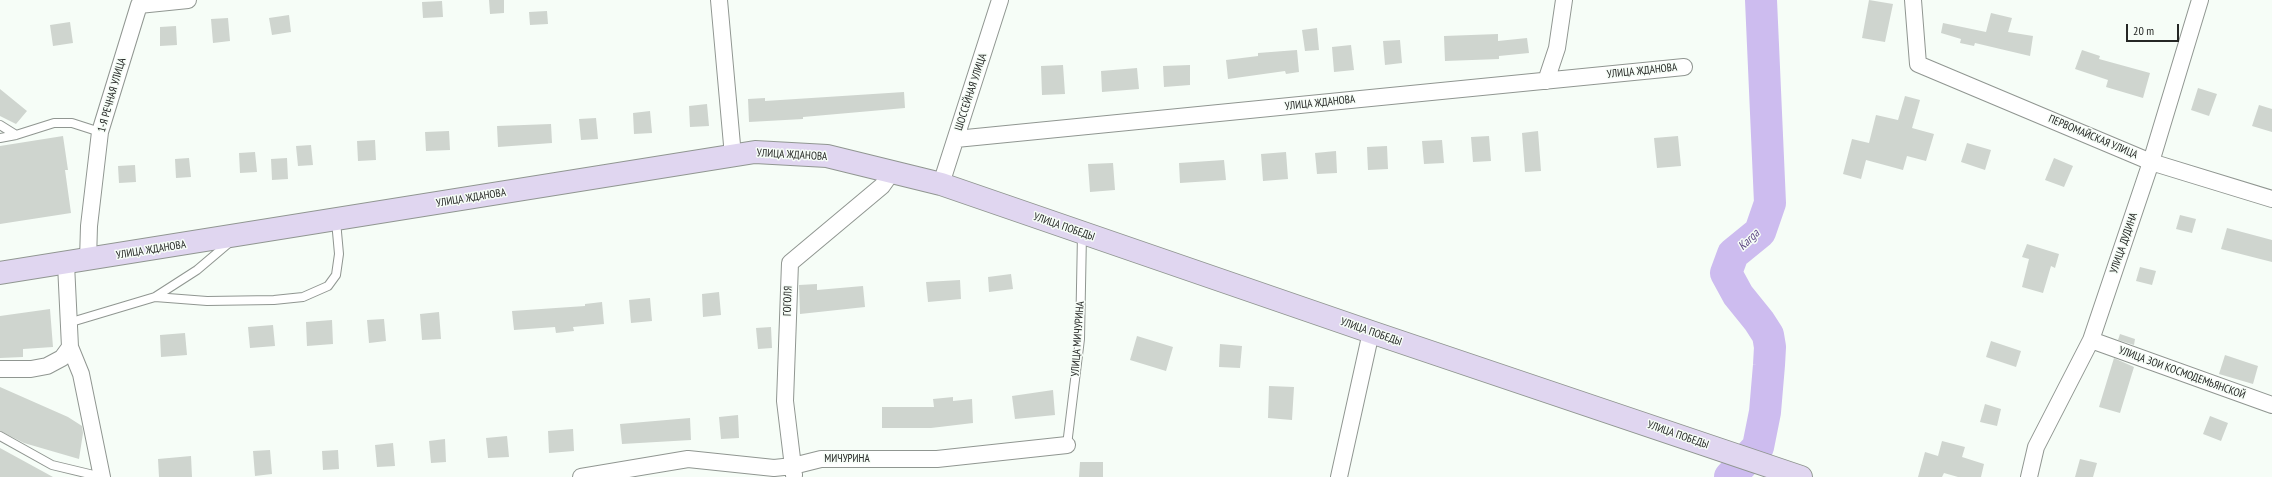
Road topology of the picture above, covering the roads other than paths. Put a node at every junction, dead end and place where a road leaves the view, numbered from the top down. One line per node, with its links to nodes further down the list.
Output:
1 (188, 0): 7 (street, 1-Я РЕЧНАЯ УЛИЦА)
2 (719, 0): 15 (street)
3 (1000, 0): 14 (street, ШОССЕЙНАЯ УЛИЦА)
4 (1564, 0): 9 (street)
5 (1913, 0): 16 (street, ПЕРВОМАЙСКАЯ УЛИЦА)
6 (2200, 0): 16 (street, УЛИЦА ДУДИНА)
7 (138, 3): 11 (street, 1-Я РЕЧНАЯ УЛИЦА)
8 (1684, 67): 9 (street, УЛИЦА ЖДАНОВА)
9 (1546, 81): 14 (street, УЛИЦА ЖДАНОВА)
10 (0, 125): 12 (lane)
11 (100, 132): 12 (lane); 23 (street, 1-Я РЕЧНАЯ УЛИЦА)
12 (16, 135): 13 (lane)
13 (0, 138)
14 (956, 139): 18 (street, ШОССЕЙНАЯ УЛИЦА)
15 (733, 156): 17 (street, УЛИЦА ЖДАНОВА); 20 (street, УЛИЦА ЖДАНОВА)
16 (2151, 162): 19 (street, ПЕРВОМАЙСКАЯ УЛИЦА); 29 (street, УЛИЦА ДУДИНА)
17 (892, 172): 18 (street, УЛИЦА ЖДАНОВА); 35 (street, ГОГОЛЯ)
18 (941, 184): 21 (street, УЛИЦА ПОБЕДЫ)
19 (2272, 199)
20 (336, 220): 22 (street, УЛИЦА ЖДАНОВА); 26 (lane)
21 (1082, 233): 28 (street, УЛИЦА ПОБЕДЫ); 34 (lane, УЛИЦА МИЧУРИНА)
22 (237, 236): 23 (street, УЛИЦА ЖДАНОВА); 26 (lane)
23 (88, 260): 24 (street, УЛИЦА ЖДАНОВА)
24 (66, 264): 25 (street, УЛИЦА ЖДАНОВА); 27 (street)
25 (0, 273)
26 (155, 297): 27 (lane)
27 (68, 323): 30 (street)
28 (1371, 332): 38 (street); 39 (street, УЛИЦА ПОБЕДЫ)
29 (2091, 340): 32 (street, УЛИЦА ЗОИ КОСМОДЕМЬЯНСКОЙ); 40 (street, УЛИЦА ДУДИНА)
30 (70, 347): 31 (street); 36 (street)
31 (0, 369)
32 (2272, 405)
33 (0, 436): 36 (lane)
34 (1067, 445): 35 (street, МИЧУРИНА)
35 (793, 472): 37 (street, МИЧУРИНА)
36 (102, 477)
37 (581, 477)
38 (1339, 477)
39 (1801, 477)
40 (2029, 477)

